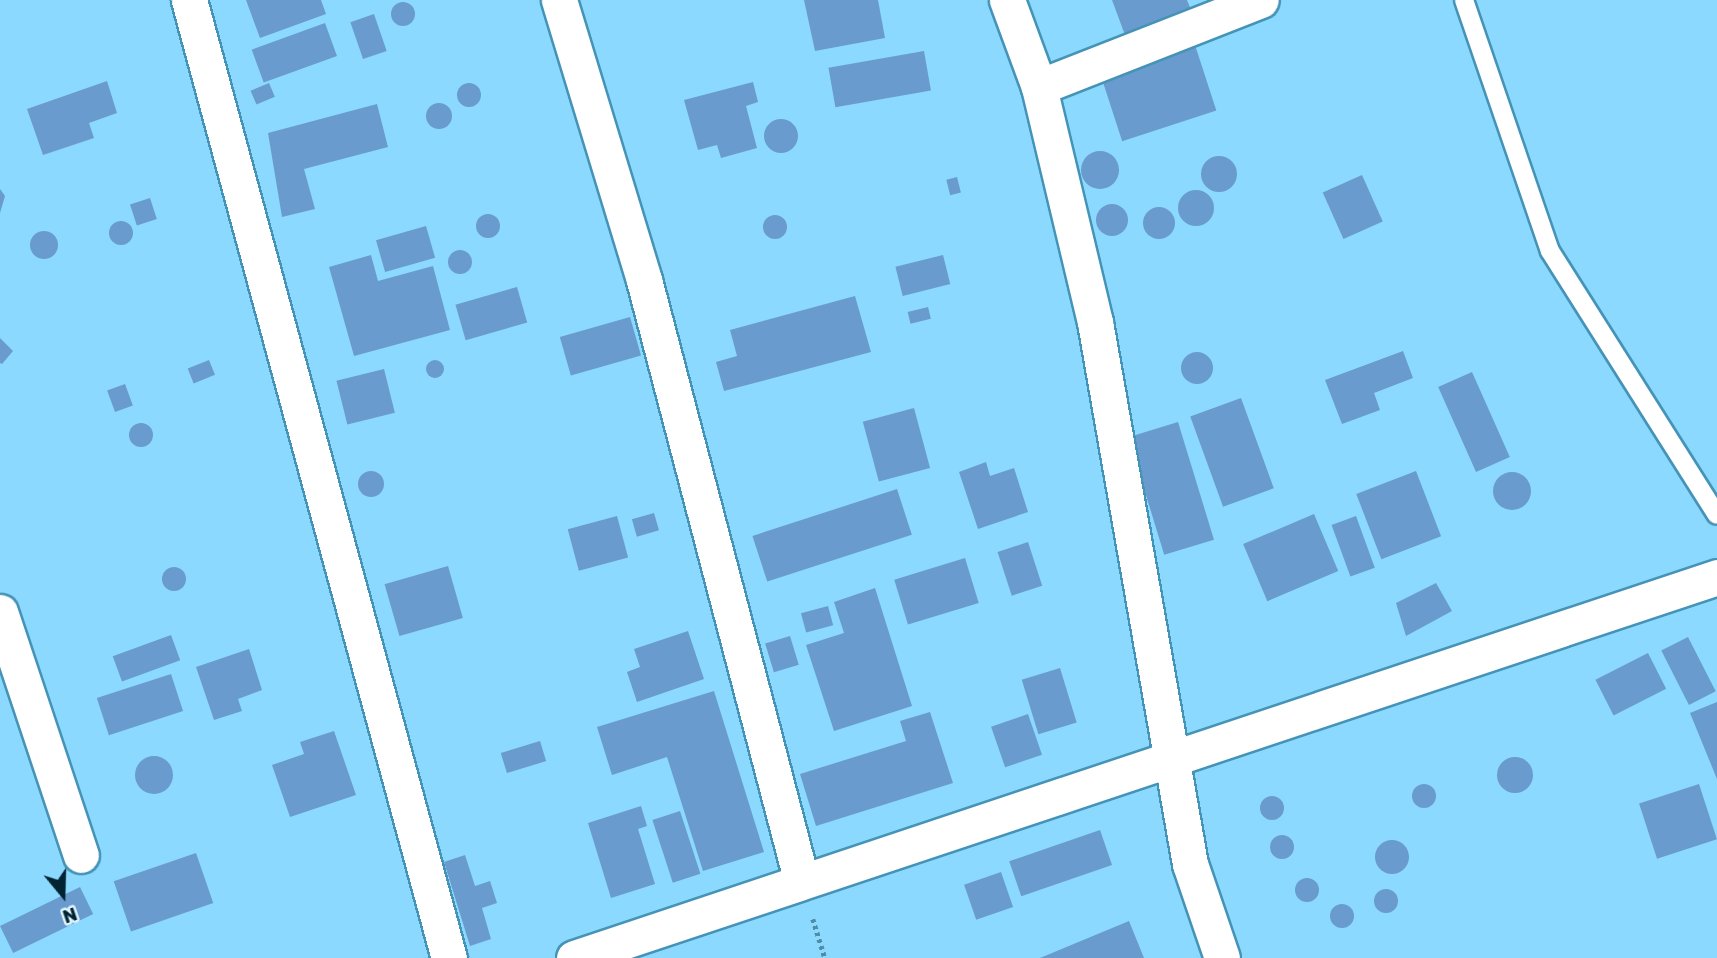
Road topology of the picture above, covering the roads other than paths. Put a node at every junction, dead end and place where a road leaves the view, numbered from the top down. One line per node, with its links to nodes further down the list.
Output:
1 (189, 0): 13 (street)
2 (559, 0): 12 (street)
3 (1007, 0): 6 (street)
4 (1261, 0): 6 (street)
5 (1464, 0): 7 (lane)
6 (1039, 87): 10 (street)
7 (1717, 515)
8 (1717, 577): 10 (street)
9 (0, 612): 11 (street)
10 (1175, 755): 12 (street); 15 (street)
11 (81, 855)
12 (801, 879): 14 (street)
13 (449, 958)
14 (574, 958)
15 (1222, 958)

